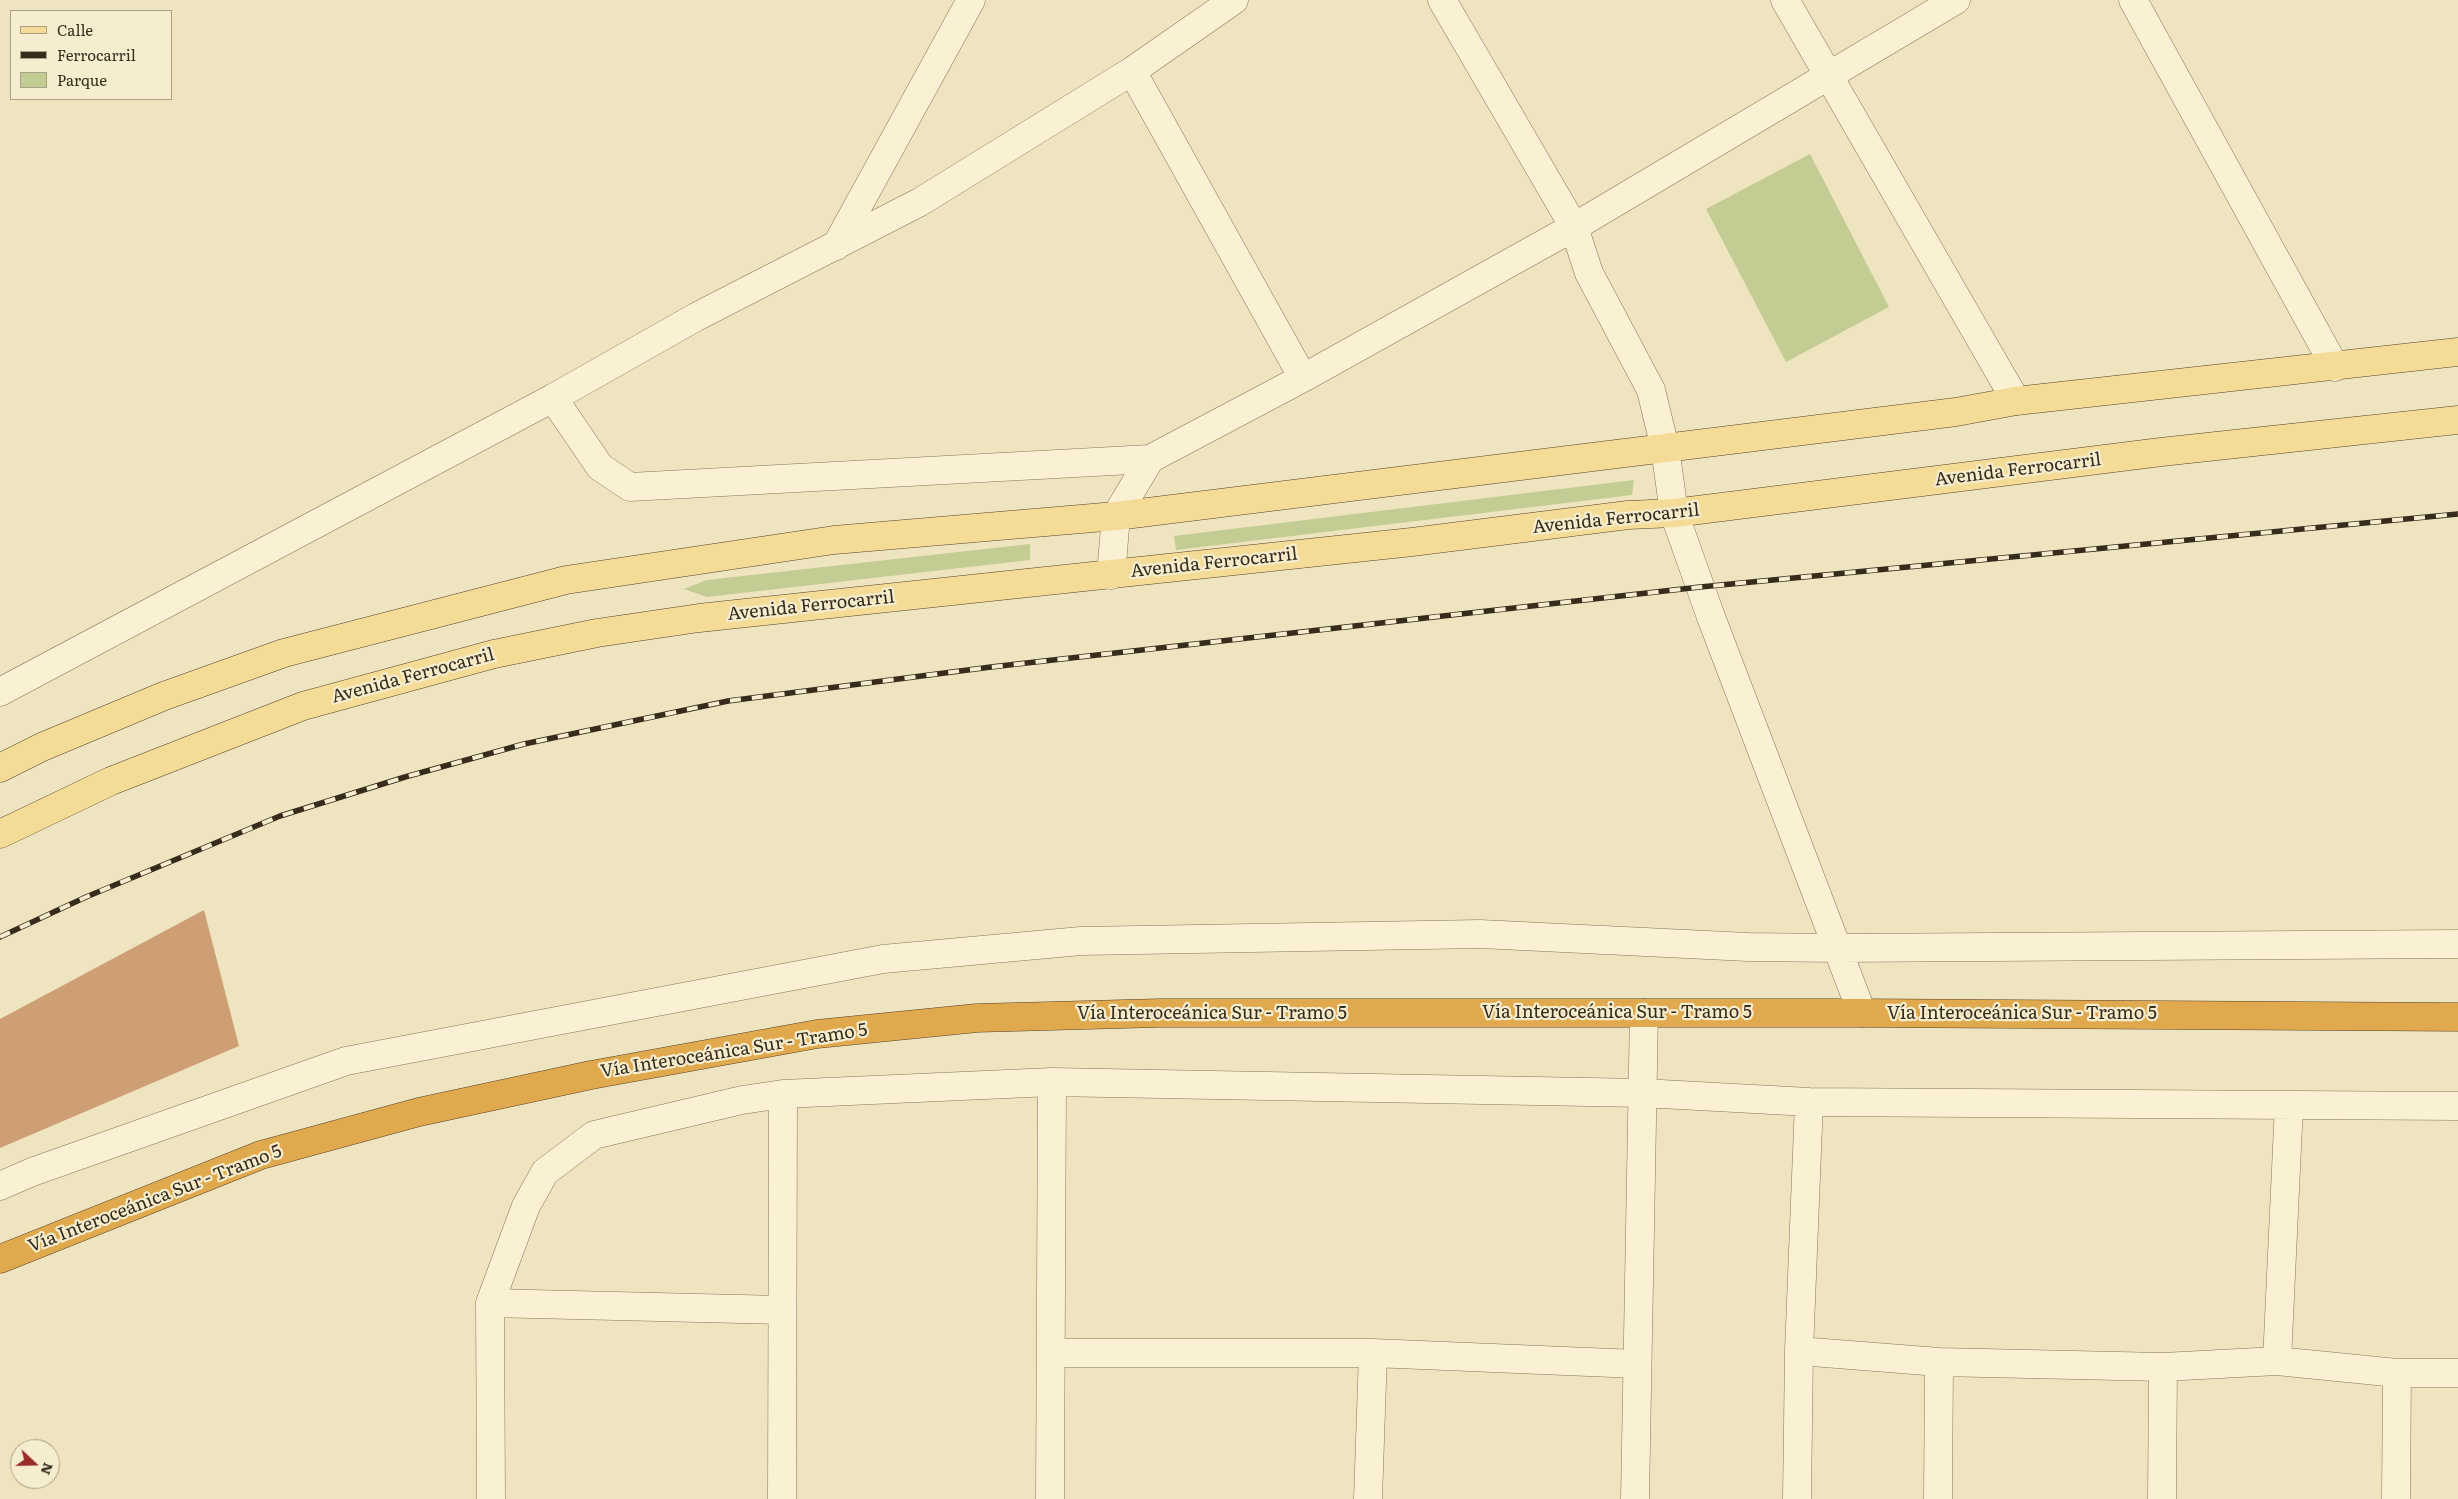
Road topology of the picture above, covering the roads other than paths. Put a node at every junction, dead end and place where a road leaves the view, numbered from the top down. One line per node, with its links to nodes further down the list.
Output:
1 (972, 0): 10 (street)
2 (1234, 0): 7 (street)
3 (1442, 0): 9 (street)
4 (1785, 0): 8 (street)
5 (1956, 0): 8 (street)
6 (2132, 0): 12 (street)
7 (1132, 71): 10 (street); 13 (street)
8 (1829, 77): 9 (street); 15 (street)
9 (1574, 226): 13 (street); 17 (street)
10 (836, 246): 14 (street)
11 (2458, 352): 12 (main road)
12 (2335, 367): 15 (main road)
13 (1303, 378): 18 (street)
14 (553, 398): 18 (street); 22 (street)
15 (2016, 401): 17 (main road)
16 (2458, 420): 19 (main road, Avenida Ferrocarril)
17 (1665, 448): 19 (street); 20 (main road)
18 (1150, 459): 20 (street)
19 (1674, 513): 21 (main road, Avenida Ferrocarril); 26 (street)
20 (1116, 516): 21 (street); 23 (main road)
21 (1110, 575): 24 (main road, Avenida Ferrocarril)
22 (0, 692)
23 (0, 768)
24 (0, 834)
25 (2458, 944): 26 (street)
26 (1838, 948): 28 (street); 36 (street)
27 (1644, 1013): 28 (highway, Vía Interoceánica Sur - Tramo 5); 31 (street); 37 (highway, Vía Interoceánica Sur - Tramo 5)
28 (1862, 1013): 29 (highway, Vía Interoceánica Sur - Tramo 5)
29 (2458, 1017)
30 (1052, 1082): 31 (street); 32 (street); 41 (street)
31 (1642, 1093): 33 (street); 45 (street)
32 (783, 1094): 38 (street); 39 (street)
33 (1809, 1102): 34 (street); 40 (street)
34 (2289, 1105): 35 (street); 43 (street)
35 (2458, 1106)
36 (0, 1186)
37 (0, 1259)
38 (490, 1303): 39 (street); 49 (street)
39 (782, 1310): 50 (street)
40 (1799, 1351): 44 (street); 54 (street)
41 (1052, 1353): 42 (street); 51 (street)
42 (1373, 1353): 45 (street); 52 (street)
43 (2277, 1361): 46 (street); 47 (street)
44 (1939, 1362): 46 (street); 55 (street)
45 (1637, 1364): 53 (street)
46 (2163, 1367): 56 (street)
47 (2397, 1373): 48 (street); 57 (street)
48 (2458, 1373)
49 (491, 1499)
50 (782, 1499)
51 (1050, 1499)
52 (1368, 1499)
53 (1635, 1499)
54 (1797, 1499)
55 (1938, 1499)
56 (2162, 1499)
57 (2396, 1499)

